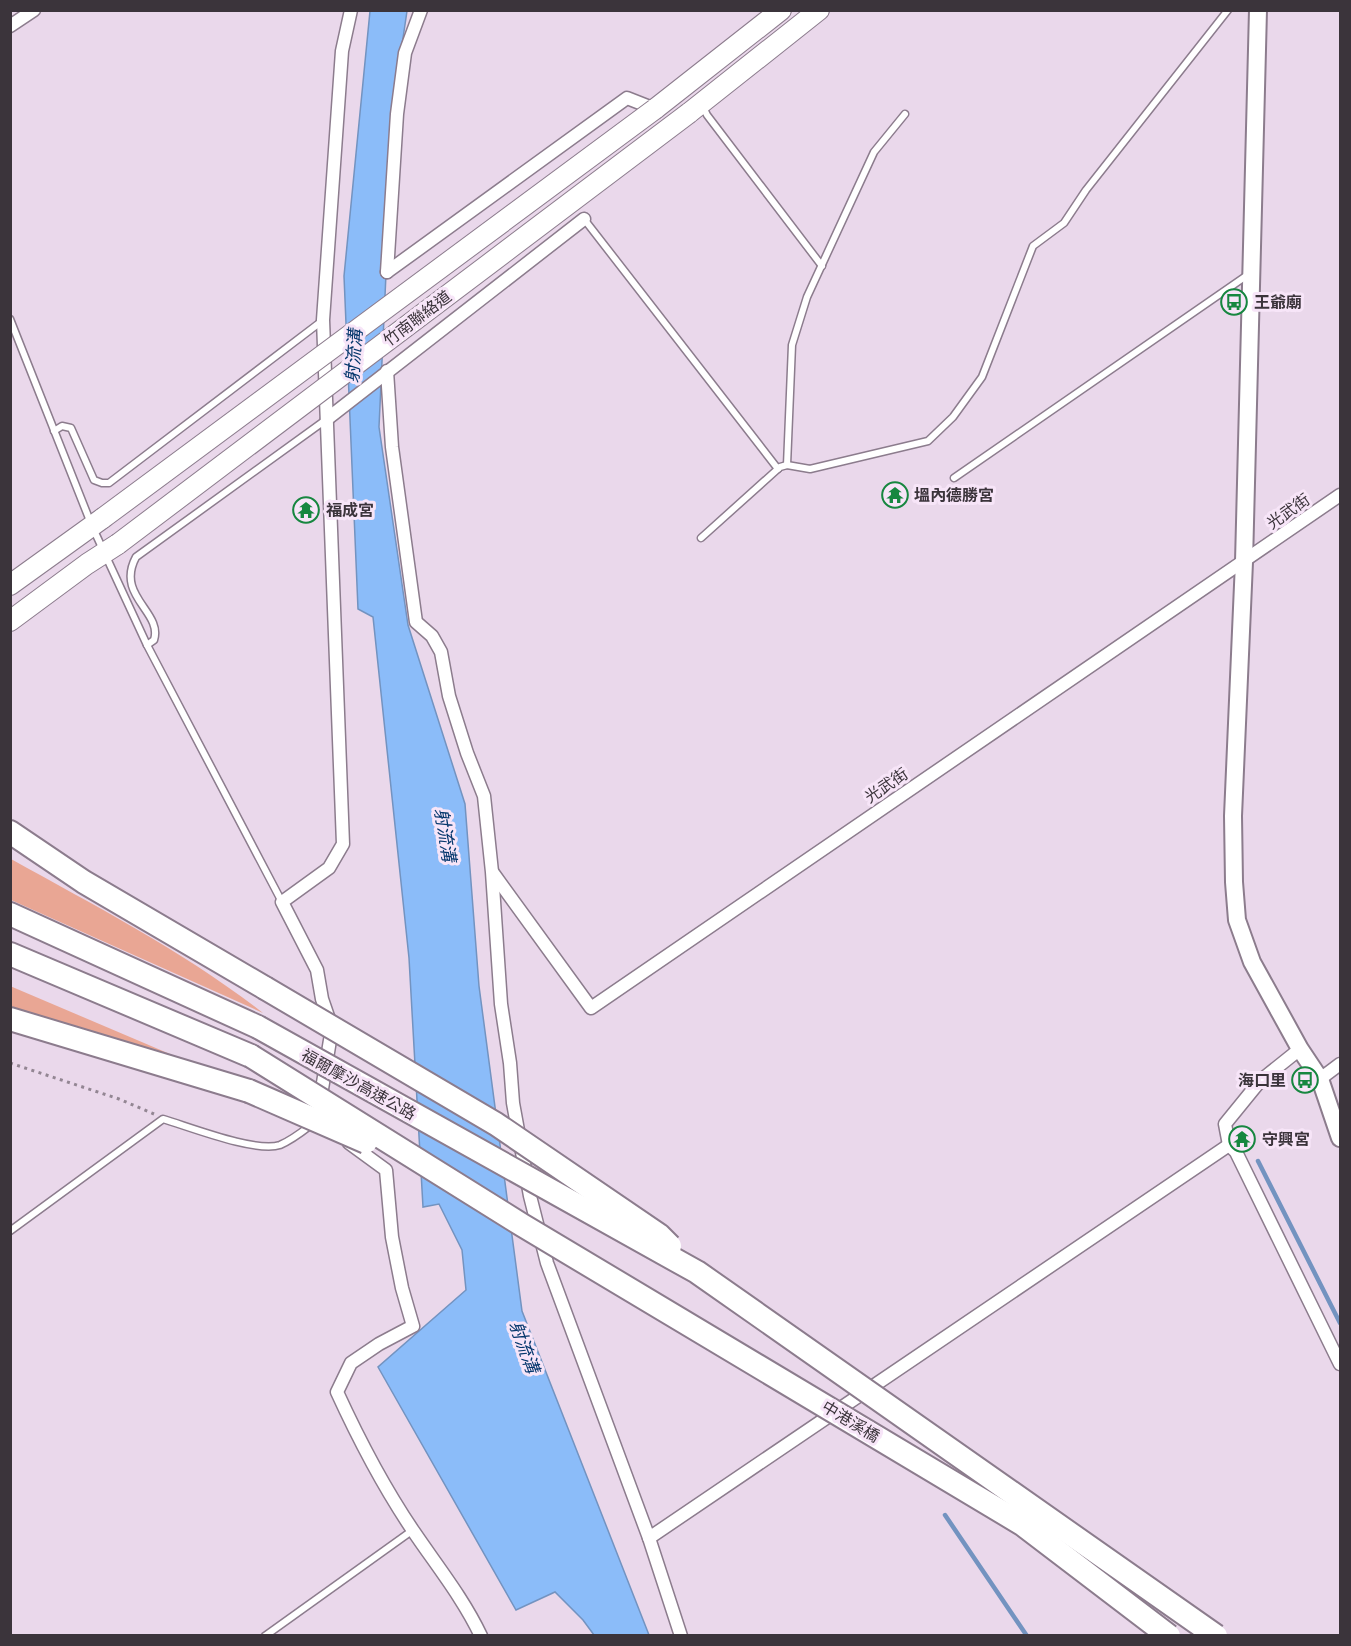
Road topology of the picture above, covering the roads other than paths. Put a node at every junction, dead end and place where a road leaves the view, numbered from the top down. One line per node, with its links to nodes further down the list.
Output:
1 (34, 10): 8 (street)
2 (351, 10): 18 (street)
3 (421, 10): 12 (street)
4 (781, 10): 9 (main road, 竹南聯絡道)
5 (819, 10): 10 (main road, 竹南聯絡道)
6 (1228, 10): 22 (lane)
7 (1258, 10): 16 (street)
8 (10, 26)
9 (751, 34): 10 (main road); 12 (main road, 竹南聯絡道)
10 (766, 52): 11 (main road, 竹南聯絡道)
11 (695, 108): 15 (lane); 28 (main road, 竹南聯絡道, bridge)
12 (655, 109): 26 (main road, 竹南聯絡道, bridge)
13 (905, 114): 15 (lane)
14 (584, 219): 19 (street); 23 (lane)
15 (822, 266): 22 (lane)
16 (1251, 272): 24 (lane); 29 (street)
17 (10, 318): 21 (lane)
18 (324, 320): 20 (street); 21 (lane)
19 (387, 371): 20 (street); 34 (street)
20 (327, 419): 32 (lane); 35 (street)
21 (54, 431): 26 (lane)
22 (787, 465): 23 (lane)
23 (778, 468): 27 (lane)
24 (954, 478)
25 (1341, 495): 29 (street, 光武街)
26 (97, 522): 28 (lane); 30 (main road, 竹南聯絡道)
27 (700, 538)
28 (111, 549): 31 (main road, 竹南聯絡道); 32 (lane)
29 (1244, 562): 34 (street, 光武街); 39 (street)
30 (10, 585)
31 (10, 621)
32 (147, 645): 35 (lane)
33 (10, 832): 47 (highway, bridge)
34 (492, 872): 50 (street)
35 (282, 902): 42 (street)
36 (10, 914): 47 (highway, 福爾摩沙高速公路, bridge)
37 (10, 954): 45 (highway, 福爾摩沙高速公路, bridge)
38 (10, 1019): 45 (highway, bridge)
39 (1300, 1049): 41 (street); 44 (street)
40 (1341, 1064): 41 (street)
41 (1320, 1079): 43 (street)
42 (317, 1120): 46 (lane); 49 (street)
43 (1341, 1138)
44 (1229, 1145): 48 (street); 50 (street)
45 (522, 1225): 54 (highway, 中港溪橋, bridge)
46 (10, 1231)
47 (697, 1272): 55 (highway, 中港溪橋, bridge)
48 (1341, 1364)
49 (412, 1530): 51 (lane); 52 (street)
50 (649, 1538): 53 (street)
51 (265, 1635)
52 (481, 1635)
53 (681, 1635)
54 (1169, 1635)
55 (1216, 1635)

